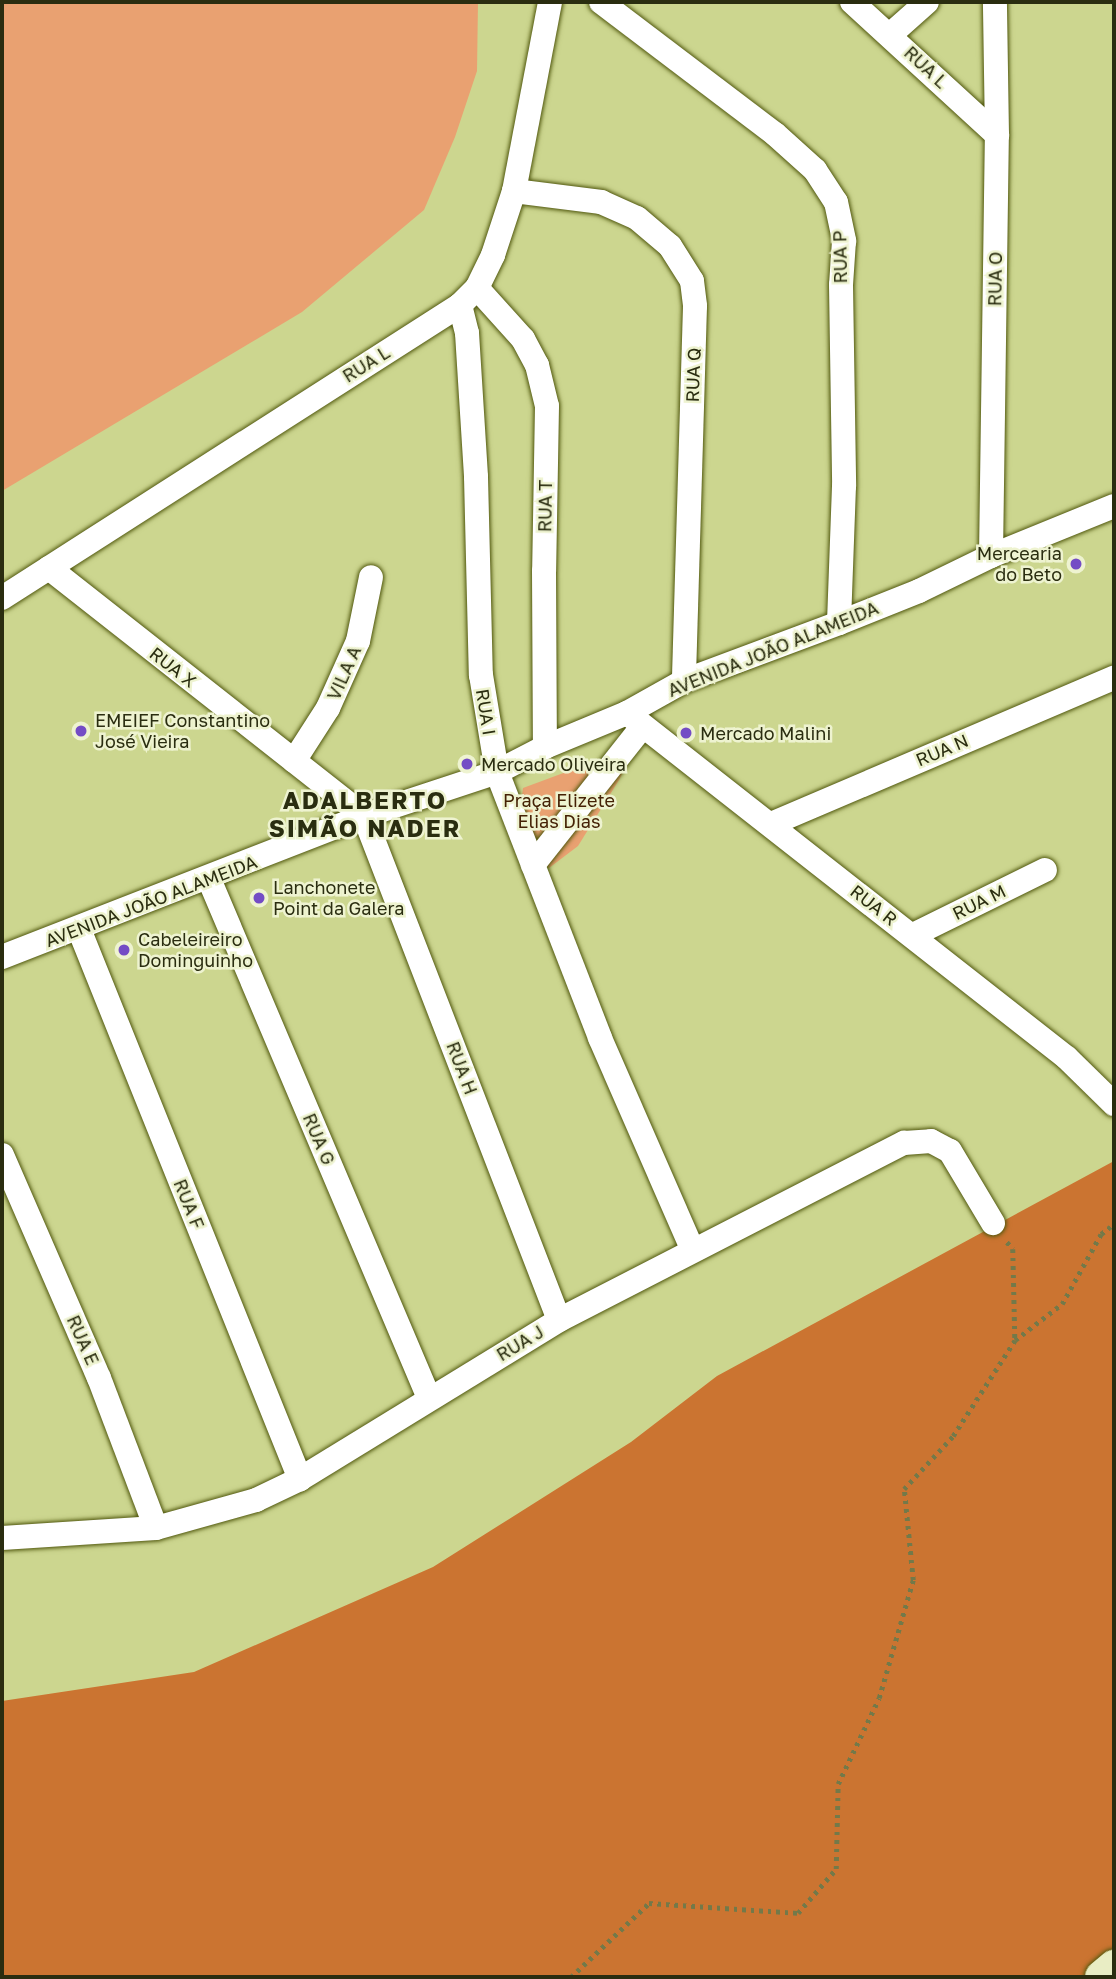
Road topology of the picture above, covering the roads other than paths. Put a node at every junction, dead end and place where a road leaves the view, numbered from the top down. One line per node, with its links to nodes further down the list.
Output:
1 (550, 2): 8 (street)
2 (601, 2): 15 (street, RUA P)
3 (852, 2): 6 (street, RUA L)
4 (927, 2): 6 (street)
5 (995, 2): 7 (street, RUA O)
6 (891, 34): 7 (street, RUA L)
7 (997, 135): 11 (street, RUA O)
8 (514, 191): 9 (street); 17 (street, RUA Q)
9 (468, 297): 12 (street, RUA L); 19 (street, RUA T); 21 (street, RUA I)
10 (1114, 506): 11 (street, AVENIDA JOÃO ALAMEIDA)
11 (991, 556): 15 (street, AVENIDA JOÃO ALAMEIDA)
12 (49, 568): 14 (street, RUA L); 20 (street, RUA X)
13 (370, 577): 20 (street, VILA A)
14 (2, 598)
15 (839, 623): 17 (street, AVENIDA JOÃO ALAMEIDA)
16 (1114, 678): 23 (street, RUA N)
17 (684, 681): 18 (street, AVENIDA JOÃO ALAMEIDA)
18 (635, 720): 19 (street, AVENIDA JOÃO ALAMEIDA); 23 (street, RUA R); 24 (street)
19 (545, 747): 21 (street, AVENIDA JOÃO ALAMEIDA)
20 (294, 761): 22 (street, RUA X)
21 (497, 772): 22 (street, AVENIDA JOÃO ALAMEIDA); 24 (street, RUA I)
22 (364, 816): 26 (street, AVENIDA JOÃO ALAMEIDA); 34 (street, RUA H)
23 (771, 824): 28 (street, RUA R)
24 (533, 865): 33 (street, RUA I)
25 (1045, 870): 28 (street, RUA M)
26 (209, 879): 27 (street, AVENIDA JOÃO ALAMEIDA); 35 (street, RUA G)
27 (79, 929): 29 (street, AVENIDA JOÃO ALAMEIDA); 36 (street, RUA F)
28 (913, 935): 30 (street, RUA R)
29 (2, 957)
30 (1114, 1104)
31 (2, 1155): 37 (street, RUA E)
32 (993, 1223): 33 (street, RUA J)
33 (692, 1250): 34 (street, RUA J)
34 (559, 1320): 35 (street, RUA J)
35 (429, 1398): 36 (street, RUA J)
36 (300, 1479): 37 (street, RUA J)
37 (156, 1528): 38 (street, RUA J)
38 (2, 1538)
39 (1114, 1967): 40 (street)
40 (1102, 1977)

